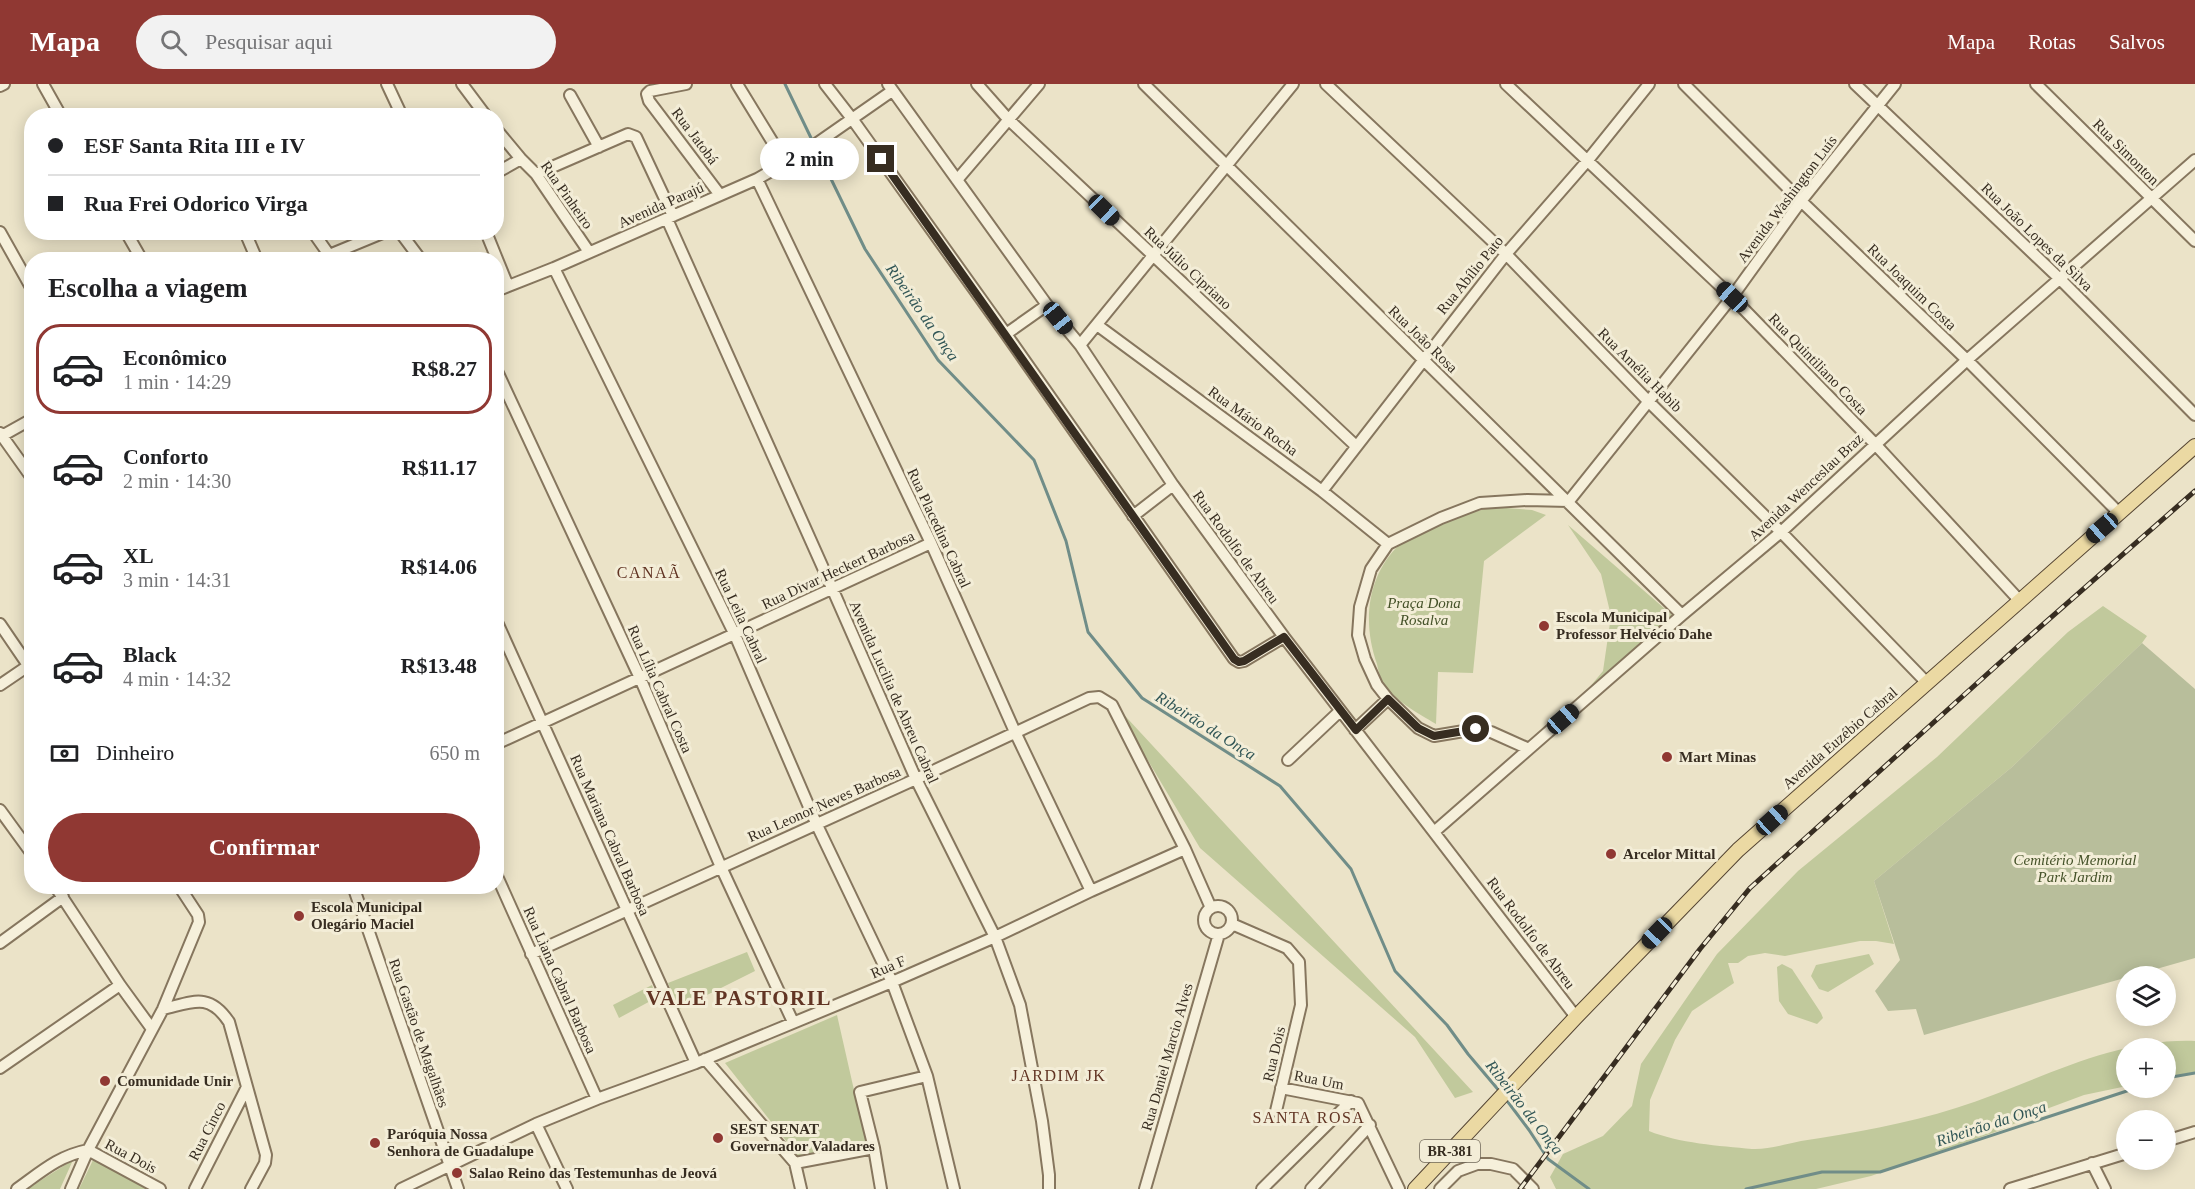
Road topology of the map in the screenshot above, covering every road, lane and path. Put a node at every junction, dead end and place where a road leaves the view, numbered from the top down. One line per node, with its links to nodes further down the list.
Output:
1 (43, 84): 21 (street)
2 (387, 84): 22 (street)
3 (462, 84): 23 (street)
4 (687, 84): 37 (street, Rua Jatobá)
5 (737, 84): 31 (street)
6 (825, 84): 25 (street)
7 (977, 84): 24 (street, Rua Júlio Cipriano)
8 (1039, 84): 24 (street)
9 (1144, 84): 32 (street, Rua João Rosa)
10 (1293, 84): 32 (street)
11 (1326, 84): 46 (street, Rua Amélia Habib)
12 (1506, 84): 29 (street, Rua Quintiliano Costa)
13 (1649, 84): 29 (street, Rua Abílio Pato)
14 (1684, 84): 39 (street, Rua Joaquim Costa)
15 (1855, 84): 20 (street, Rua João Lopes da Silva)
16 (1895, 84): 20 (street, Avenida Washington Luís)
17 (2036, 84): 38 (street, Rua Simonton)
18 (890, 87): 25 (street, Avenida Parajú); 36 (street, Rua Rodolfo de Abreu)
19 (570, 95): 27 (street)
20 (1878, 107): 39 (street, Avenida Washington Luís); 51 (street, Rua João Lopes da Silva)
21 (56, 108)
22 (398, 108)
23 (480, 108)
24 (1008, 119): 36 (street); 47 (street, Rua Júlio Cipriano)
25 (853, 120): 31 (street, Avenida Parajú); 57 (street)
26 (504, 139): 28 (street, Rua Pinheiro)
27 (599, 147): 34 (street); 40 (street, Avenida Lucilia de Abreu Cabral)
28 (521, 159): 33 (street); 34 (street, Rua Pinheiro)
29 (1588, 160): 46 (street, Rua Abílio Pato); 54 (street, Rua Quintiliano Costa)
30 (2195, 160): 38 (street, Avenida Wenceslau Braz)
31 (786, 164): 35 (street, Avenida Parajú)
32 (1226, 166): 47 (street); 59 (street, Rua João Rosa)
33 (504, 169)
34 (536, 174): 45 (street, Rua Pinheiro)
35 (758, 179): 37 (street, Avenida Parajú); 76 (street, Rua Placedina Cabral)
36 (957, 180): 55 (street, Rua Rodolfo de Abreu)
37 (720, 195): 40 (street, Avenida Parajú)
38 (2152, 198): 43 (street, Rua Simonton); 51 (street, Avenida Wenceslau Braz)
39 (1801, 201): 54 (street, Avenida Washington Luís); 60 (street, Rua Joaquim Costa)
40 (670, 217): 45 (street, Avenida Parajú); 78 (street, Avenida Lucilia de Abreu Cabral)
41 (0, 232): 49 (street)
42 (367, 240): 44 (street)
43 (2195, 241)
44 (341, 252)
45 (589, 252): 48 (street, Avenida Parajú)
46 (1506, 254): 59 (street, Rua Abílio Pato); 62 (street, Rua Amélia Habib)
47 (1152, 255): 56 (street); 67 (street, Rua Júlio Cipriano)
48 (554, 268): 52 (street, Avenida Parajú); 82 (street, Rua Leila Cabral)
49 (24, 275)
50 (504, 276): 52 (street)
51 (2061, 279): 60 (street, Avenida Wenceslau Braz); 63 (street, Rua João Lopes da Silva)
52 (508, 286): 53 (street, Avenida Parajú)
53 (504, 288)
54 (1732, 297): 62 (street, Avenida Washington Luís); 66 (street, Rua Quintiliano Costa)
55 (1047, 305): 57 (street); 58 (street, Rua Rodolfo de Abreu)
56 (1097, 325): 58 (street); 71 (street, Rua Mário Rocha)
57 (1006, 334): 74 (street)
58 (1080, 345): 70 (street, Rua Rodolfo de Abreu)
59 (1423, 359): 67 (street, Rua Abílio Pato); 72 (street, Rua João Rosa)
60 (1967, 360): 66 (street, Avenida Wenceslau Braz); 73 (street, Rua Joaquim Costa)
61 (504, 386): 87 (street, Rua Lília Cabral Costa)
62 (1649, 402): 72 (street, Avenida Washington Luís); 75 (street, Rua Amélia Habib)
63 (2195, 415)
64 (24, 423): 65 (street)
65 (1, 435): 69 (street)
66 (1875, 444): 75 (street, Avenida Wenceslau Braz); 79 (street, Rua Quintiliano Costa)
67 (1356, 446): 71 (street, Rua Abílio Pato)
68 (2195, 446): 73 (main road, Avenida Euzébio Cabral / BR-381)
69 (24, 467)
70 (1173, 485): 74 (street); 84 (street, Rua Rodolfo de Abreu)
71 (1322, 491): 77 (street, Rua Mário Rocha)
72 (1569, 501): 77 (street); 80 (street, Rua João Rosa)
73 (2119, 513): 79 (main road, Avenida Euzébio Cabral / BR-381)
74 (1133, 516): 84 (street)
75 (1781, 532): 80 (street, Avenida Wenceslau Braz); 88 (street, Rua Amélia Habib)
76 (931, 543): 78 (street, Rua Divar Heckert Barbosa); 94 (street, Rua Placedina Cabral)
77 (1388, 544): 90 (street)
78 (832, 588): 82 (street, Rua Divar Heckert Barbosa); 98 (street, Avenida Lucilia de Abreu Cabral)
79 (2020, 601): 88 (main road, Avenida Euzébio Cabral / BR-381)
80 (1682, 615): 96 (street, Avenida Wenceslau Braz)
81 (0, 624): 85 (street)
82 (735, 635): 87 (street, Rua Divar Heckert Barbosa); 100 (street, Rua Leila Cabral)
83 (504, 637): 92 (street, Rua Mariana Cabral Barbosa)
84 (1284, 637): 91 (street, Rua Rodolfo de Abreu)
85 (24, 659)
86 (24, 671): 89 (street)
87 (640, 678): 92 (street, Rua Divar Heckert Barbosa); 104 (street, Rua Lília Cabral Costa)
88 (1927, 683): 121 (main road, Avenida Euzébio Cabral / BR-381)
89 (0, 685)
90 (1388, 699): 93 (street); 96 (street)
91 (1340, 711): 93 (street, Rua Rodolfo de Abreu); 97 (street)
92 (543, 722): 95 (street, Rua Divar Heckert Barbosa); 112 (street, Rua Mariana Cabral Barbosa)
93 (1356, 730): 101 (street, Rua Rodolfo de Abreu)
94 (1015, 732): 98 (street, Rua Leonor Neves Barbosa); 103 (street, Rua Leonor Neves Barbosa); 105 (street, Rua Placedina Cabral)
95 (504, 740)
96 (1529, 749): 101 (street, Avenida Wenceslau Braz)
97 (1288, 760)
98 (916, 779): 100 (street, Rua Leonor Neves Barbosa); 115 (street, Avenida Lucilia de Abreu Cabral)
99 (1, 814): 102 (street)
100 (816, 823): 104 (street, Rua Leonor Neves Barbosa); 118 (street, Rua Leila Cabral)
101 (1434, 832): 121 (street, Rua Rodolfo de Abreu)
102 (24, 844)
103 (1185, 849): 105 (street, Rua F); 111 (street)
104 (721, 867): 112 (street, Rua Leonor Neves Barbosa); 122 (street, Rua Lília Cabral Costa)
105 (1091, 891): 115 (street, Rua F)
106 (504, 892): 117 (street, Rua Liana Cabral Barbosa)
107 (61, 894): 110 (street)
108 (184, 894): 120 (street)
109 (356, 894): 141 (street, Rua Gastão de Magalhães)
110 (63, 897): 116 (street); 119 (street)
111 (1211, 908): 113 (street); 114 (street)
112 (628, 911): 117 (street, Rua Leonor Neves Barbosa); 124 (street, Rua Mariana Cabral Barbosa)
113 (1232, 924): 114 (street); 128 (street, Rua Dois)
114 (1219, 934): 155 (street, Rua Daniel Marcio Alves)
115 (995, 937): 118 (street, Rua F); 154 (street, Avenida Lucilia de Abreu Cabral)
116 (0, 943)
117 (531, 954): 129 (street, Rua Liana Cabral Barbosa)
118 (892, 982): 122 (street, Rua F); 126 (street, Rua Leila Cabral)
119 (120, 985): 123 (street); 125 (street)
120 (163, 1009): 123 (street); 127 (street)
121 (1576, 1017): 159 (main road, Avenida Euzébio Cabral / BR-381)
122 (793, 1022): 124 (street, Rua F)
123 (152, 1029): 137 (street)
124 (701, 1061): 129 (street, Rua F); 139 (street, Rua Mariana Cabral Barbosa)
125 (0, 1068)
126 (927, 1076): 136 (street); 153 (street, Rua Leila Cabral)
127 (247, 1088): 146 (street, Rua Cinco); 147 (street)
128 (1281, 1088): 130 (street, Rua Um); 131 (street, Rua Dois)
129 (597, 1099): 132 (street, Rua F)
130 (1351, 1101): 133 (street); 156 (street)
131 (1275, 1111)
132 (536, 1124): 141 (street, Rua F); 150 (street)
133 (1370, 1125): 157 (street); 158 (street)
134 (2195, 1132): 135 (street)
135 (2176, 1138)
136 (874, 1148): 139 (street); 152 (street)
137 (88, 1150): 143 (street); 144 (street); 145 (street, Rua Dois)
138 (2116, 1156): 140 (street)
139 (795, 1163): 151 (street)
140 (2092, 1163): 142 (street); 163 (street)
141 (448, 1166): 148 (street, Rua F); 149 (street, Rua Gastão de Magalhães)
142 (2023, 1187): 162 (street)
143 (17, 1189)
144 (72, 1189)
145 (160, 1189)
146 (195, 1189)
147 (251, 1189)
148 (400, 1189)
149 (458, 1189)
150 (567, 1189)
151 (801, 1189)
152 (881, 1189)
153 (954, 1189)
154 (1049, 1189)
155 (1144, 1189)
156 (1262, 1189)
157 (1311, 1189)
158 (1399, 1189)
159 (1415, 1189)
160 (1440, 1189): 161 (street)
161 (1533, 1189)
162 (2010, 1189)
163 (2105, 1189)

